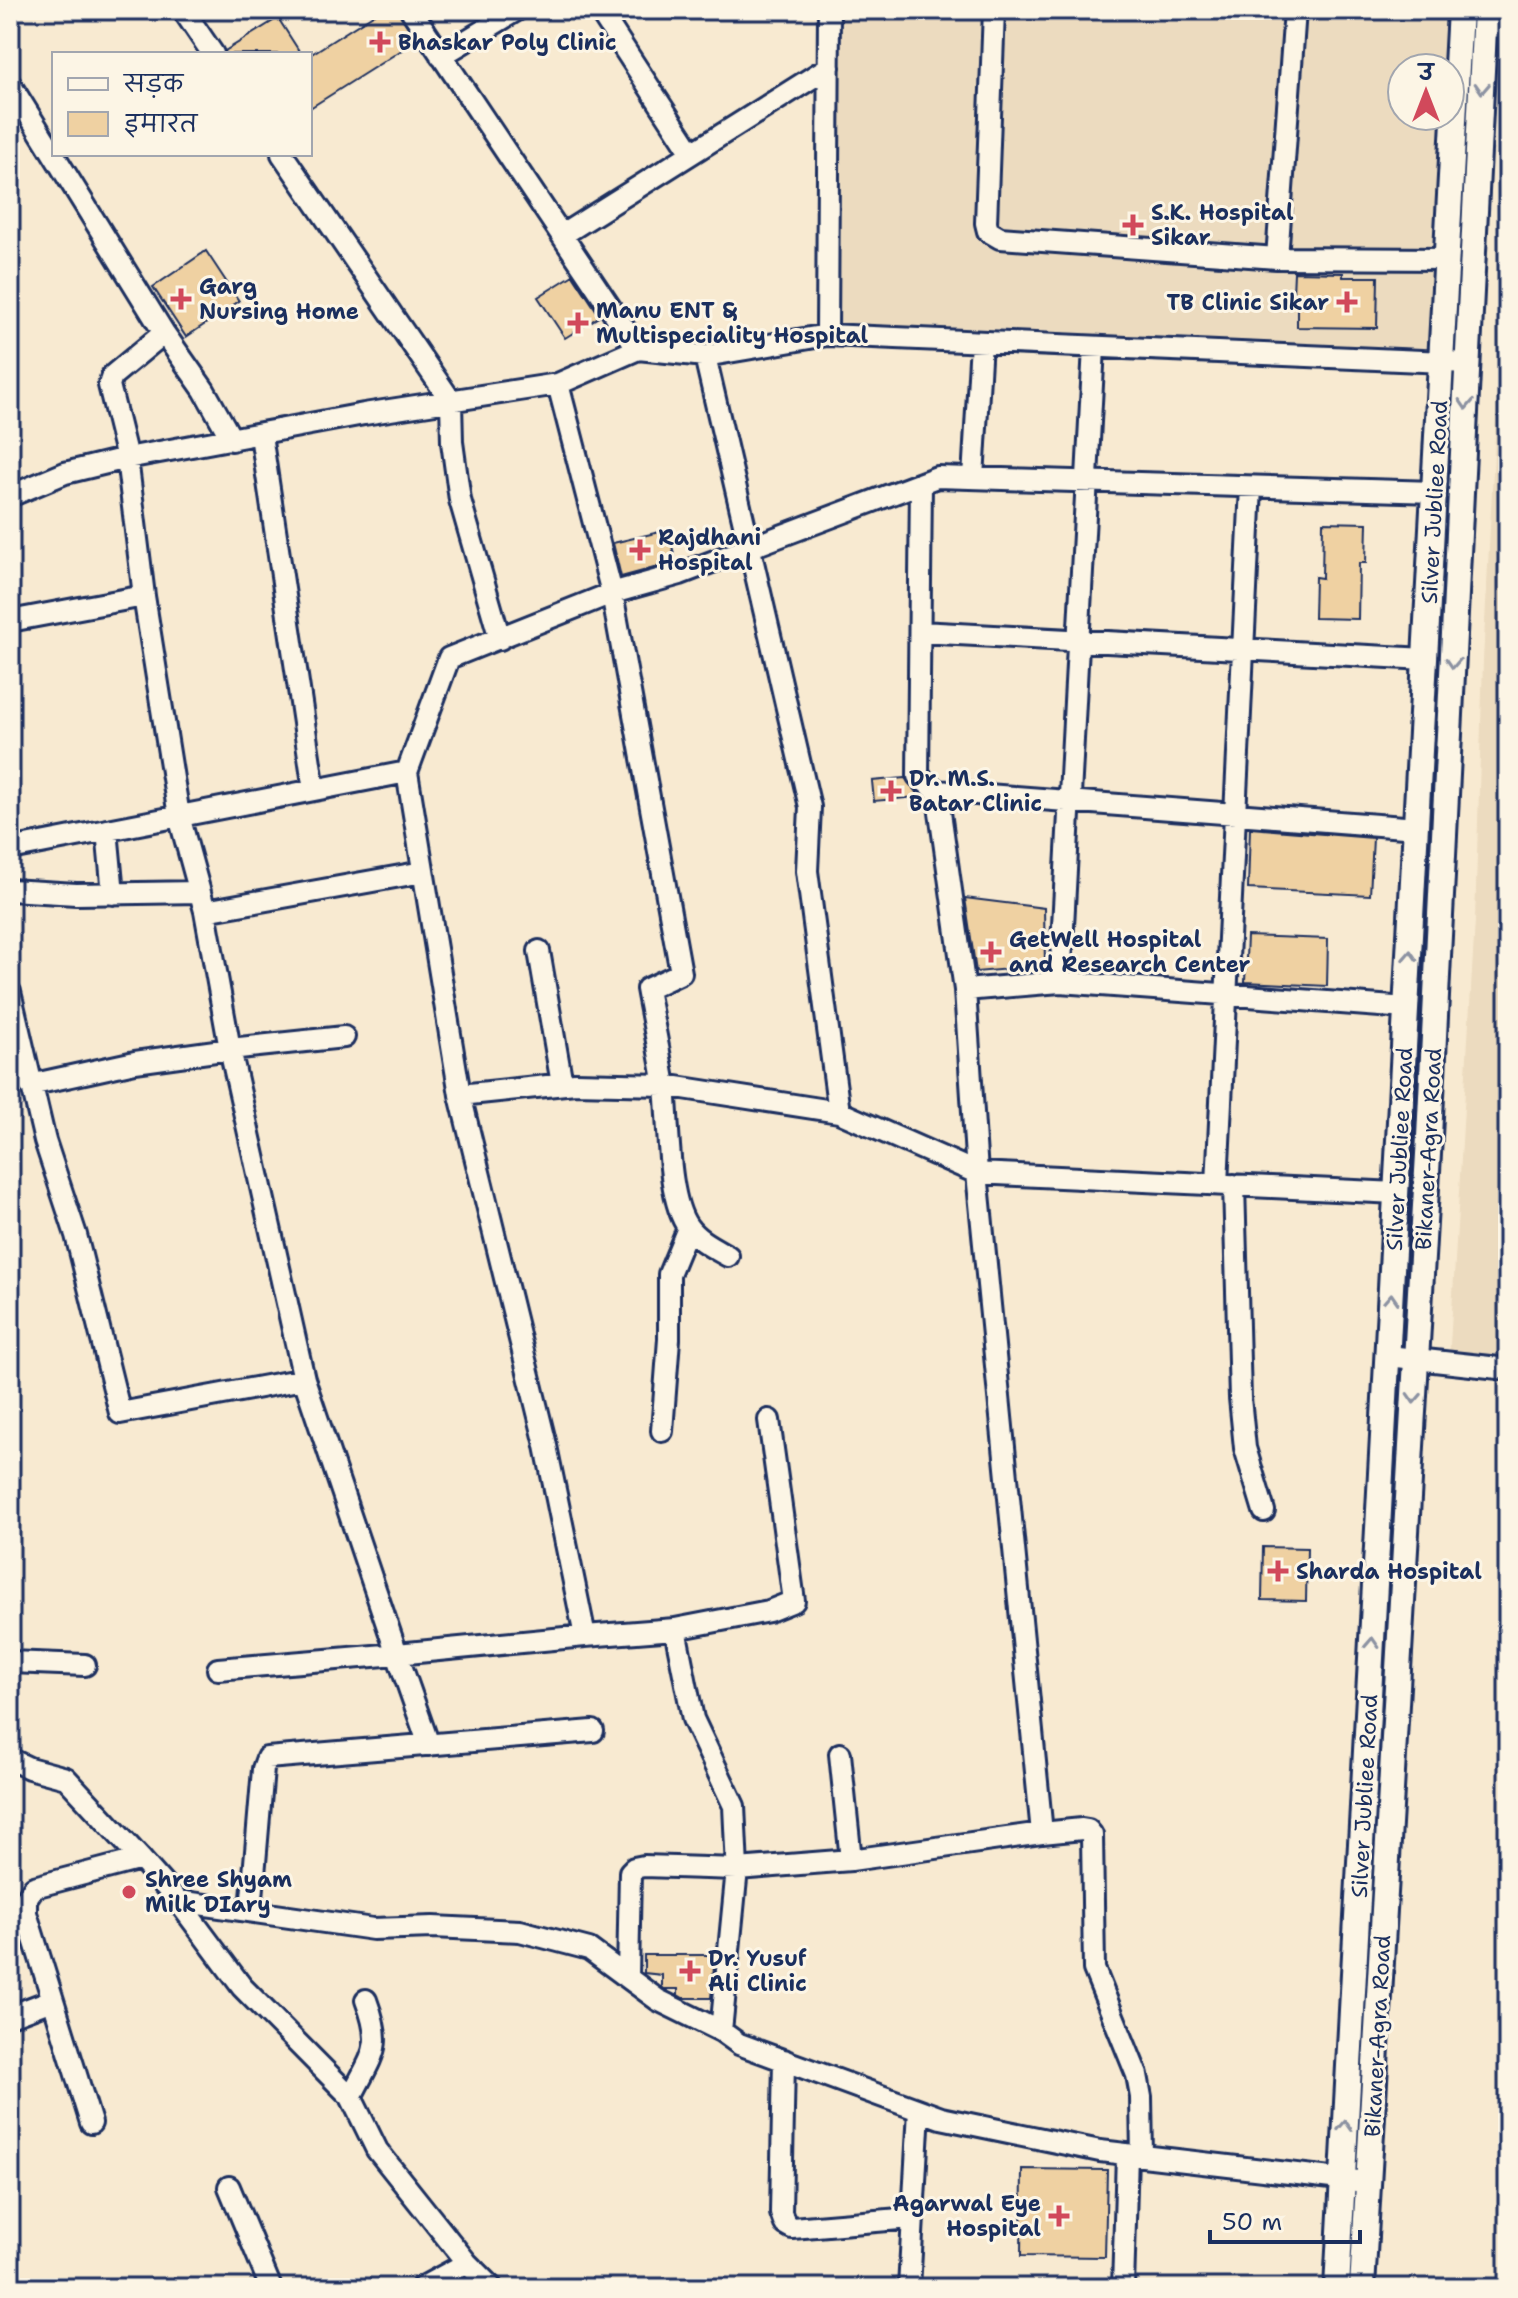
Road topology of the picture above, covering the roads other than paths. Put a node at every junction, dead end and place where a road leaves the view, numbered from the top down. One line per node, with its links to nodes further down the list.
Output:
1 (183, 10): 10 (street)
2 (411, 10): 11 (street)
3 (517, 10): 11 (street)
4 (599, 10): 15 (street)
5 (829, 10): 12 (street)
6 (994, 10): 19 (street)
7 (1295, 10): 19 (street)
8 (1460, 10): 20 (main road, Silver Jubliee Road)
9 (1493, 21): 28 (main road, Bikaner-Agra Road, one-way to 28)
10 (212, 52)
11 (441, 56): 18 (street)
12 (829, 67): 15 (street); 22 (street)
13 (10, 84): 14 (street)
14 (52, 152)
15 (692, 153): 18 (street)
16 (55, 156): 21 (street)
17 (283, 156): 30 (street)
18 (562, 235): 25 (street)
19 (1277, 258): 20 (street)
20 (1447, 259): 27 (main road, Silver Jubliee Road)
21 (164, 333): 32 (street); 33 (street)
22 (827, 335): 23 (street); 26 (street)
23 (981, 342): 24 (street); 34 (street)
24 (1094, 347): 27 (street); 35 (street)
25 (638, 349): 26 (street); 29 (street)
26 (705, 356): 40 (street)
27 (1442, 363): 28 (street); 38 (main road, Silver Jubliee Road)
28 (1468, 363): 81 (main road, Bikaner-Agra Road, one-way to 81)
29 (558, 384): 30 (street); 41 (street)
30 (451, 401): 31 (street); 45 (street)
31 (261, 435): 32 (street); 50 (street)
32 (232, 440): 33 (street)
33 (127, 458): 39 (street); 42 (street)
34 (973, 478): 35 (street); 36 (street)
35 (1087, 481): 37 (street); 46 (street)
36 (921, 483): 40 (street); 44 (street)
37 (1251, 487): 38 (street); 47 (street)
38 (1435, 492): 48 (main road, Silver Jubliee Road)
39 (10, 496)
40 (750, 548): 41 (street); 74 (street)
41 (612, 593): 45 (street); 72 (street)
42 (144, 596): 43 (street); 54 (street)
43 (10, 621)
44 (920, 632): 46 (street); 51 (street)
45 (500, 639): 49 (street)
46 (1078, 640): 47 (street); 52 (street)
47 (1243, 651): 48 (street); 53 (street)
48 (1426, 659): 55 (main road, Silver Jubliee Road)
49 (407, 772): 50 (street); 58 (street)
50 (314, 790): 54 (street)
51 (937, 791): 52 (street); 64 (street)
52 (1069, 801): 53 (street); 63 (street)
53 (1235, 814): 55 (street); 66 (street)
54 (179, 816): 56 (street); 61 (street)
55 (1417, 828): 67 (main road, Silver Jubliee Road, one-way to 55)
56 (107, 830): 57 (street); 60 (street)
57 (10, 849)
58 (423, 872): 61 (street); 73 (street)
59 (10, 890): 60 (street)
60 (113, 894): 61 (street)
61 (202, 902): 69 (street)
62 (539, 951): 70 (street)
63 (1060, 982): 64 (street); 66 (street)
64 (965, 990): 75 (street)
65 (10, 992): 71 (street)
66 (1227, 994): 67 (street); 76 (street)
67 (1407, 1008): 77 (main road, Silver Jubliee Road)
68 (344, 1037): 69 (street)
69 (230, 1049): 71 (street); 83 (street)
70 (562, 1084): 72 (street); 73 (street)
71 (30, 1085): 83 (street)
72 (664, 1085): 74 (street); 78 (street)
73 (460, 1095): 88 (street)
74 (839, 1112): 75 (street)
75 (977, 1173): 76 (street); 97 (street)
76 (1226, 1184): 77 (street); 86 (street)
77 (1397, 1193): 80 (main road, Silver Jubliee Road, one-way to 77)
78 (688, 1228): 79 (street); 85 (street)
79 (728, 1256)
80 (1388, 1356): 81 (street); 113 (main road, Silver Jubliee Road, one-way to 80)
81 (1416, 1358): 82 (street); 114 (main road, Bikaner-Agra Road, one-way to 114)
82 (1508, 1369)
83 (304, 1379): 89 (street)
84 (769, 1420): 87 (street)
85 (662, 1431)
86 (1264, 1511)
87 (675, 1629): 88 (street); 100 (street)
88 (585, 1636): 89 (street)
89 (397, 1654): 92 (street); 94 (street)
90 (10, 1662): 91 (street)
91 (85, 1665)
92 (218, 1669)
93 (593, 1731): 94 (street)
94 (429, 1745): 102 (street)
95 (840, 1754): 99 (street)
96 (10, 1759): 98 (street)
97 (1042, 1833): 99 (street); 112 (street)
98 (141, 1859): 101 (street); 104 (street)
99 (851, 1860): 100 (street)
100 (737, 1869): 103 (street); 107 (street)
101 (178, 1901): 102 (street); 109 (street)
102 (251, 1910): 103 (street)
103 (628, 1977): 107 (street)
104 (52, 2000): 106 (street); 111 (street)
105 (366, 2000): 109 (street)
106 (10, 2016)
107 (721, 2031): 108 (street)
108 (784, 2060): 110 (street); 116 (street)
109 (351, 2097): 117 (street)
110 (919, 2110): 112 (street); 116 (street)
111 (91, 2123)
112 (1134, 2155): 113 (street); 122 (street)
113 (1342, 2180): 114 (street); 123 (main road, Silver Jubliee Road)
114 (1369, 2182): 124 (main road, Bikaner-Agra Road)
115 (229, 2187): 118 (street)
116 (912, 2218): 121 (street)
117 (467, 2263): 119 (street); 120 (street)
118 (271, 2288)
119 (421, 2288)
120 (492, 2288)
121 (909, 2288)
122 (1123, 2288)
123 (1337, 2288)
124 (1362, 2288)

